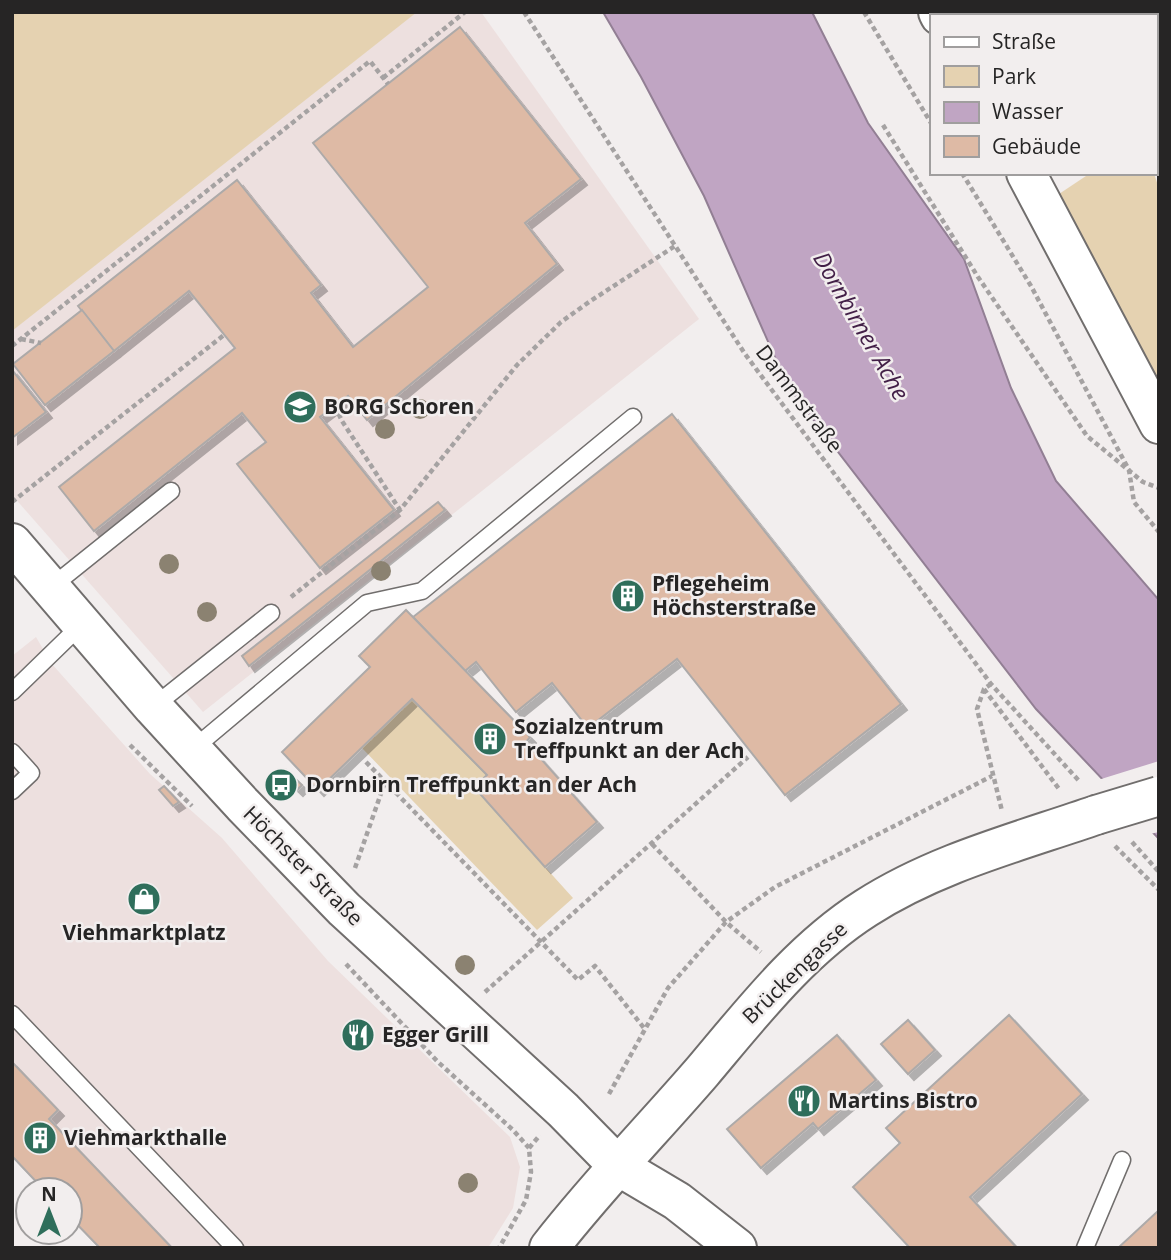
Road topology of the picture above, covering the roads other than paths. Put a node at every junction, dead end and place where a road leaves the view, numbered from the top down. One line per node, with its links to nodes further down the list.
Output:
1 (1027, 175): 3 (street)
2 (633, 417): 11 (lane)
3 (1159, 424)
4 (171, 491): 6 (lane)
5 (12, 543): 6 (street, Höchster Straße)
6 (50, 587): 8 (street, Höchster Straße)
7 (271, 613): 10 (lane)
8 (81, 625): 9 (lane); 10 (street, Höchster Straße)
9 (12, 692)
10 (153, 707): 11 (street, Höchster Straße)
11 (192, 750): 17 (street, Höchster Straße)
12 (12, 752): 13 (lane)
13 (12, 791)
14 (1159, 796): 17 (street, Brückengasse, bridge)
15 (12, 1014): 18 (lane)
16 (1122, 1160): 21 (lane)
17 (618, 1166): 19 (street, Brückengasse); 20 (street, Höchster Straße)
18 (235, 1248)
19 (549, 1248)
20 (737, 1248)
21 (1084, 1248)

